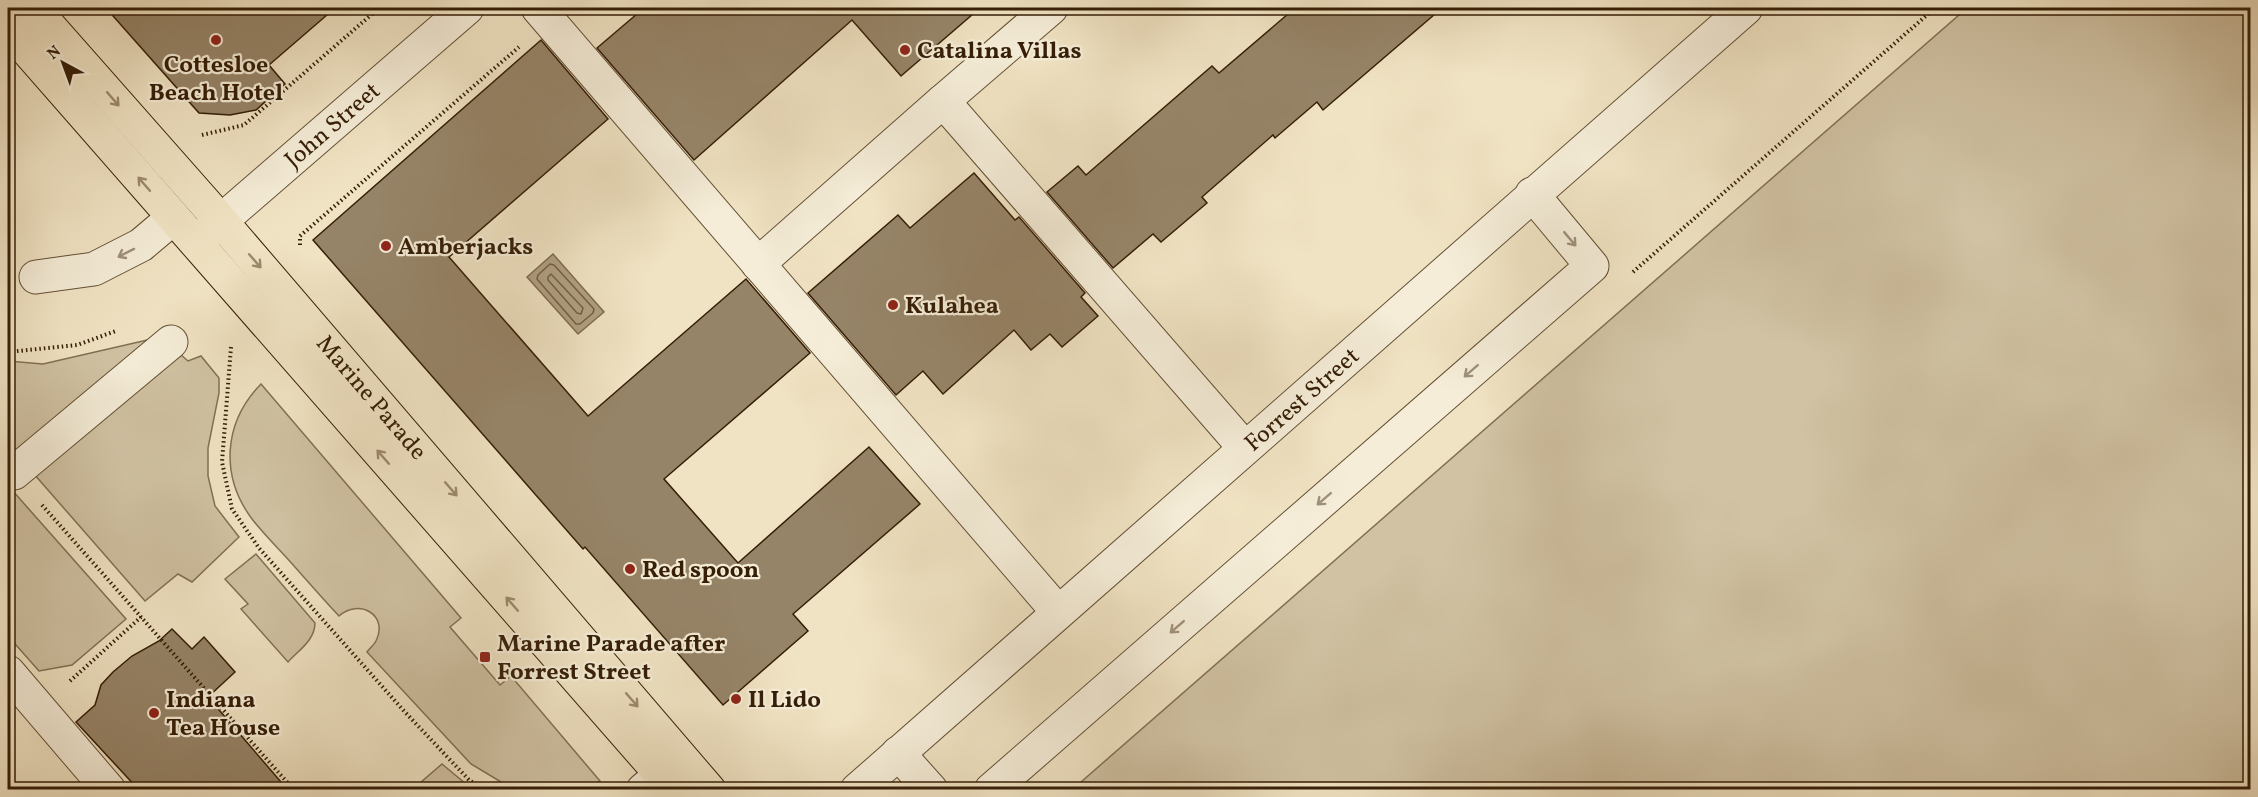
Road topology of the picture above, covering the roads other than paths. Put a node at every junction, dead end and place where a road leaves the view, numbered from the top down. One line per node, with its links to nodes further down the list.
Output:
1 (33, 8): 10 (main road, Marine Parade, one-way to 10)
2 (467, 8): 10 (street, John Street)
3 (1051, 8): 7 (street)
4 (1746, 8): 8 (street, Forrest Street)
5 (544, 14): 12 (street)
6 (8, 28): 9 (main road, Marine Parade, one-way to 6)
7 (943, 101): 12 (street); 15 (street)
8 (1532, 195): 15 (street, Forrest Street); 25 (street, one-way to 25)
9 (173, 218): 11 (main road, Marine Parade); 13 (street, one-way to 13)
10 (221, 221): 11 (street, John Street); 22 (main road, Marine Parade, one-way to 22)
11 (195, 243): 20 (main road, Marine Parade, one-way to 11)
12 (758, 264): 17 (street)
13 (36, 277)
14 (171, 342): 16 (street)
15 (1244, 447): 17 (street, Forrest Street)
16 (14, 473)
17 (1058, 612): 19 (street, Forrest Street)
18 (8, 672): 21 (street)
19 (898, 753): 23 (street, Forrest Street); 24 (street)
20 (660, 784)
21 (109, 789)
22 (709, 789)
23 (857, 789)
24 (932, 789)
25 (990, 789)

